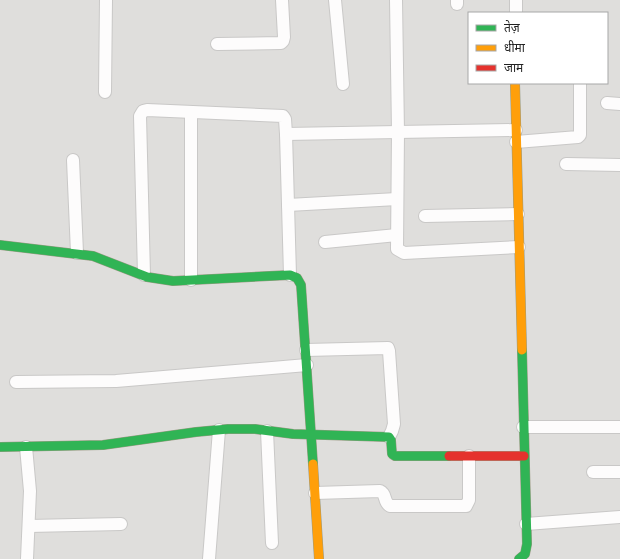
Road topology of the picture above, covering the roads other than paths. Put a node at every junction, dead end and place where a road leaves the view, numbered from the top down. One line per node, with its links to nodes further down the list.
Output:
1 (106, 0): 11 (street)
2 (282, 0): 7 (street)
3 (335, 0): 8 (street)
4 (396, 0): 15 (street)
5 (516, 0): 6 (street)
6 (516, 12)
7 (217, 44)
8 (343, 84)
9 (515, 84): 17 (street)
10 (580, 84): 17 (street)
11 (104, 92)
12 (607, 103): 13 (street)
13 (620, 104)
14 (191, 112): 16 (street); 30 (street); 32 (street)
15 (398, 132): 16 (street); 17 (street); 21 (street)
16 (286, 134): 22 (street)
17 (516, 136): 23 (street)
18 (73, 160): 29 (street)
19 (566, 164): 20 (street)
20 (620, 165)
21 (397, 199): 22 (street); 25 (street)
22 (288, 205): 31 (street)
23 (518, 214): 24 (street); 28 (street)
24 (425, 216)
25 (397, 235): 26 (street); 28 (street)
26 (325, 242)
27 (0, 245): 29 (street)
28 (519, 248): 36 (street)
29 (77, 253): 30 (street)
30 (144, 275): 32 (street)
31 (290, 275): 32 (street); 33 (street)
32 (191, 280)
33 (306, 350): 34 (street); 41 (street)
34 (307, 365): 35 (street); 40 (street)
35 (16, 382)
36 (523, 427): 37 (street); 45 (street)
37 (620, 427)
38 (219, 430): 39 (street); 43 (street); 55 (street)
39 (267, 431): 40 (street); 53 (street)
40 (310, 434): 41 (street); 48 (street)
41 (389, 437): 44 (street)
42 (0, 447): 43 (street)
43 (26, 447): 52 (street)
44 (469, 456): 45 (street); 48 (street)
45 (524, 456): 51 (street)
46 (593, 472): 47 (street)
47 (620, 472)
48 (314, 493): 56 (street)
49 (620, 517): 51 (street)
50 (121, 524): 52 (street)
51 (526, 524): 57 (street)
52 (29, 526): 54 (street)
53 (272, 543)
54 (27, 559)
55 (209, 559)
56 (319, 559)
57 (519, 559)

